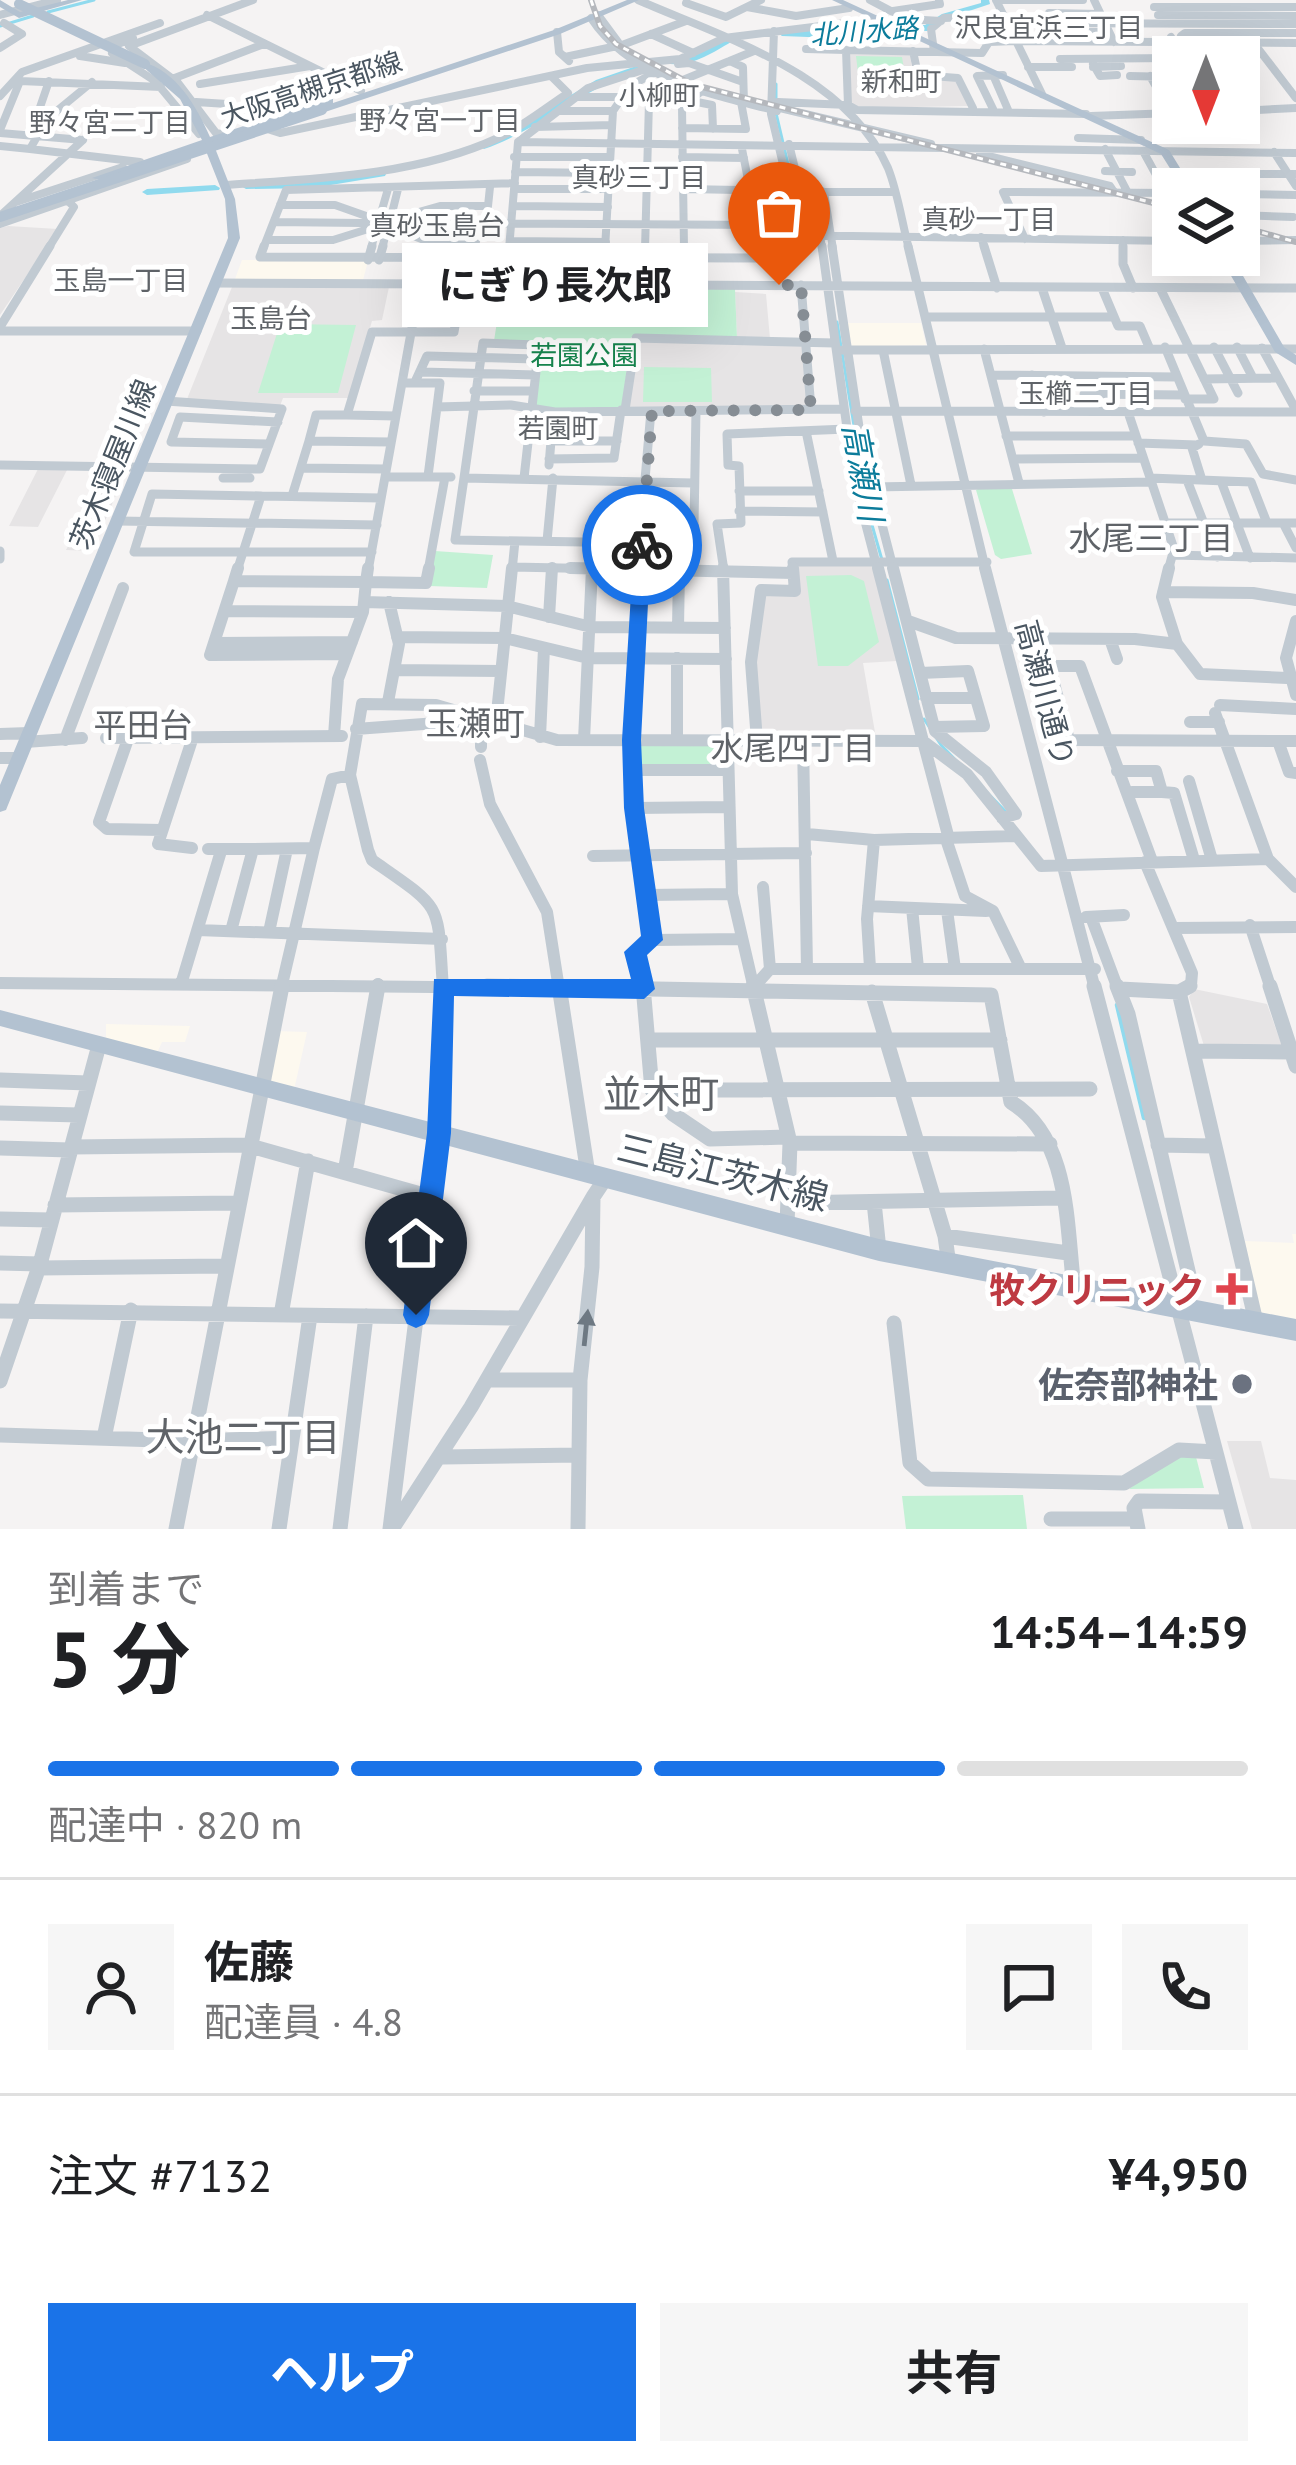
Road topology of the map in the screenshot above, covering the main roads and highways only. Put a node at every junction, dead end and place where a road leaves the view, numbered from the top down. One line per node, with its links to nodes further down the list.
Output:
1 (78, 0): 5 (main road)
2 (622, 0): 6 (main road, 大阪高槻京都線)
3 (636, 0): 6 (main road, 大阪高槻京都線)
4 (843, 6): 9 (main road)
5 (20, 7): 8 (main road, 茨木寝屋川線, bridge)
6 (414, 78): 7 (main road, 大阪高槻京都線); 7 (main road); 8 (main road)
7 (315, 109): 8 (main road); 11 (main road, 大阪高槻京都線, bridge)
8 (206, 142): 10 (main road); 10 (main road); 14 (main road, 茨木寝屋川線)
9 (1175, 168)
10 (102, 182): 11 (main road, bridge)
11 (3, 213)
12 (1237, 276): 13 (main road)
13 (1296, 362)
14 (5, 780): 15 (main road, 茨木寝屋川線)
15 (0, 805)
16 (0, 1018): 17 (main road, 三島江茨木線)
17 (1296, 1330)

